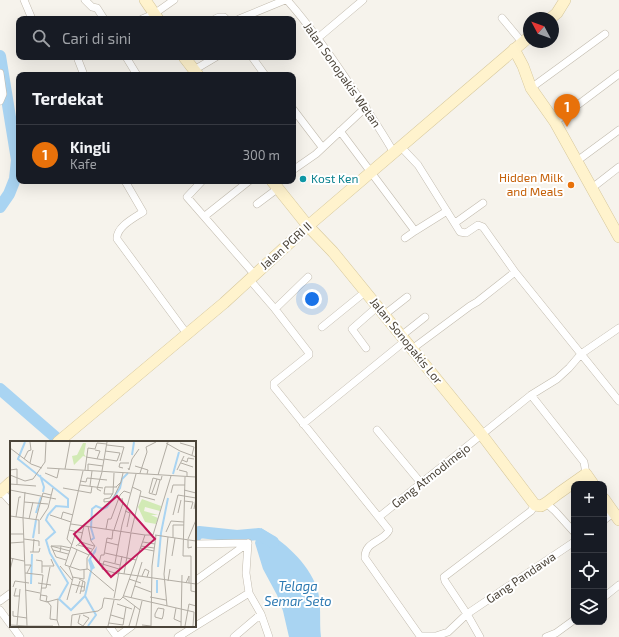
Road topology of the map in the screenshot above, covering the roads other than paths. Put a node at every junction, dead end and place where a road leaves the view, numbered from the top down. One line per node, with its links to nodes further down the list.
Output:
1 (24, 0): 9 (street)
2 (85, 0): 10 (street)
3 (145, 0): 11 (street)
4 (174, 0): 11 (street)
5 (286, 0): 12 (street); 15 (street, Jalan Sonopakis Wetan)
6 (363, 0): 15 (street)
7 (565, 0): 8 (street)
8 (558, 12)
9 (31, 16)
10 (102, 16)
11 (156, 16)
12 (246, 16)
13 (502, 18): 16 (street)
14 (605, 34): 29 (street)
15 (318, 38): 31 (street, Jalan Sonopakis Wetan)
16 (522, 43): 29 (street); 37 (street, Jalan PGRI II)
17 (78, 60): 22 (street)
18 (128, 60): 23 (street)
19 (186, 60): 24 (street)
20 (212, 60): 25 (street)
21 (254, 60): 26 (street)
22 (83, 72)
23 (135, 72)
24 (195, 72)
25 (197, 72)
26 (263, 72)
27 (0, 73): 30 (street)
28 (619, 74): 33 (street)
29 (532, 88): 33 (street)
30 (0, 101)
31 (366, 107): 35 (street); 37 (street, Jalan Sonopakis Wetan)
32 (296, 113): 36 (street)
33 (555, 122): 38 (street)
34 (619, 130): 38 (street)
35 (340, 131): 36 (street); 41 (street)
36 (322, 147): 39 (street)
37 (398, 150): 41 (street, Jalan PGRI II); 49 (street, Jalan Sonopakis Wetan)
38 (577, 161): 46 (street)
39 (296, 168)
40 (619, 168): 46 (street)
41 (372, 172): 52 (street, Jalan PGRI II); 53 (street)
42 (127, 184): 66 (street)
43 (199, 184): 50 (street)
44 (245, 184): 50 (street)
45 (276, 184): 48 (street); 52 (street, Jalan Sonopakis Lor)
46 (592, 188): 54 (street)
47 (483, 203): 51 (street)
48 (257, 204)
49 (447, 211): 51 (street, Jalan Sonopakis Wetan); 53 (street)
50 (205, 216): 58 (street)
51 (454, 223): 56 (street)
52 (308, 226): 58 (street, Jalan PGRI II); 59 (street, Jalan Sonopakis Lor)
53 (415, 231): 55 (street)
54 (619, 237)
55 (405, 238)
56 (515, 272): 67 (street); 69 (street)
57 (308, 276): 61 (street)
58 (252, 277): 61 (street); 66 (street, Jalan PGRI II)
59 (365, 292): 62 (street, Jalan Sonopakis Lor); 64 (street)
60 (407, 297): 62 (street)
61 (275, 309): 72 (street)
62 (381, 311): 67 (street, Jalan Sonopakis Lor); 68 (street)
63 (425, 317): 67 (street)
64 (322, 327)
65 (619, 328): 69 (street, Gang Atmodimejo)
66 (186, 334): 75 (street, Jalan PGRI II)
67 (406, 342): 72 (street); 74 (street, Jalan Sonopakis Lor)
68 (366, 348)
69 (581, 354): 70 (street, Gang Atmodimejo); 71 (street)
70 (531, 395): 74 (street, Gang Atmodimejo); 76 (street)
71 (619, 401)
72 (303, 424): 84 (street)
73 (377, 430): 79 (street)
74 (482, 435): 79 (street, Gang Atmodimejo); 83 (street, Jalan Sonopakis Lor)
75 (61, 439)
76 (586, 474): 77 (street); 83 (street)
77 (591, 481)
78 (10, 483): 80 (street)
79 (421, 483): 84 (street, Gang Atmodimejo)
80 (1, 492): 81 (street)
81 (10, 501)
82 (607, 503): 85 (street)
83 (541, 504): 87 (street); 99 (street)
84 (379, 517): 99 (street, Gang Pandawa)
85 (618, 518): 86 (street)
86 (607, 520)
87 (571, 529)
88 (248, 543): 89 (street); 91 (street); 93 (street)
89 (196, 544)
90 (571, 544): 99 (street, Gang Pandawa)
91 (196, 580)
92 (619, 585): 95 (street)
93 (249, 592): 98 (street); 102 (street)
94 (10, 594): 96 (street)
95 (607, 595)
96 (0, 601)
97 (0, 610): 101 (street)
98 (261, 614): 110 (street); 111 (street)
99 (467, 614): 112 (street)
100 (571, 622): 113 (street)
101 (10, 624)
102 (196, 626)
103 (12, 627): 107 (street)
104 (110, 627): 108 (street)
105 (131, 627): 108 (street)
106 (194, 627): 109 (street)
107 (20, 637)
108 (117, 637)
109 (178, 637)
110 (234, 637)
111 (269, 637)
112 (480, 637)
113 (546, 637)

